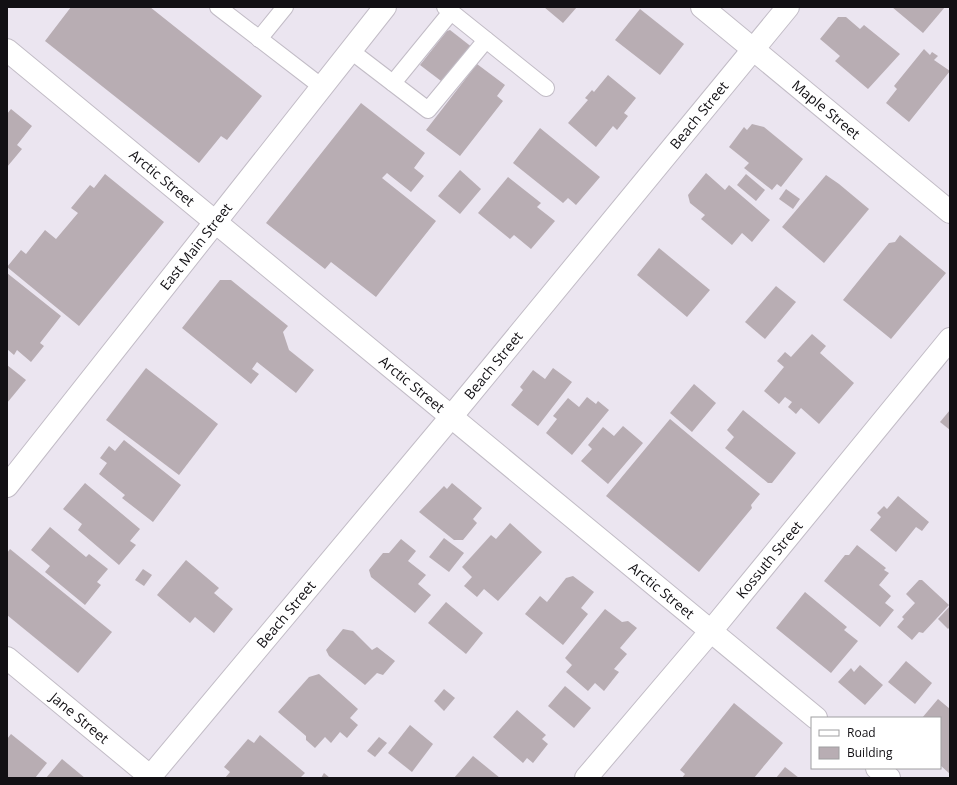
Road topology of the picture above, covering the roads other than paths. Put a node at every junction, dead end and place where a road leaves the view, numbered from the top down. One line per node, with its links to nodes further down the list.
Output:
1 (218, 7): 7 (lane)
2 (285, 7): 7 (lane)
3 (385, 7): 11 (street, East Main Street)
4 (702, 7): 10 (street, Maple Street)
5 (788, 7): 10 (street, Beach Street)
6 (448, 9): 8 (lane); 12 (lane)
7 (259, 39): 13 (lane)
8 (486, 40): 12 (lane); 14 (lane)
9 (7, 50): 16 (street, Arctic Street)
10 (752, 50): 15 (street, Maple Street); 18 (street, Beach Street)
11 (351, 51): 12 (lane); 13 (street, East Main Street)
12 (393, 83)
13 (322, 87): 16 (street, East Main Street)
14 (546, 88)
15 (950, 212)
16 (215, 221): 18 (street, Arctic Street); 19 (street, East Main Street)
17 (950, 339): 20 (street, Kossuth Street)
18 (451, 417): 20 (street, Arctic Street); 24 (street, Beach Street)
19 (7, 486)
20 (711, 631): 22 (street, Arctic Street); 25 (street, Kossuth Street)
21 (7, 658): 24 (street, Jane Street)
22 (815, 717)
23 (878, 769): 26 (street)
24 (151, 777)
25 (586, 778)
26 (889, 778)

